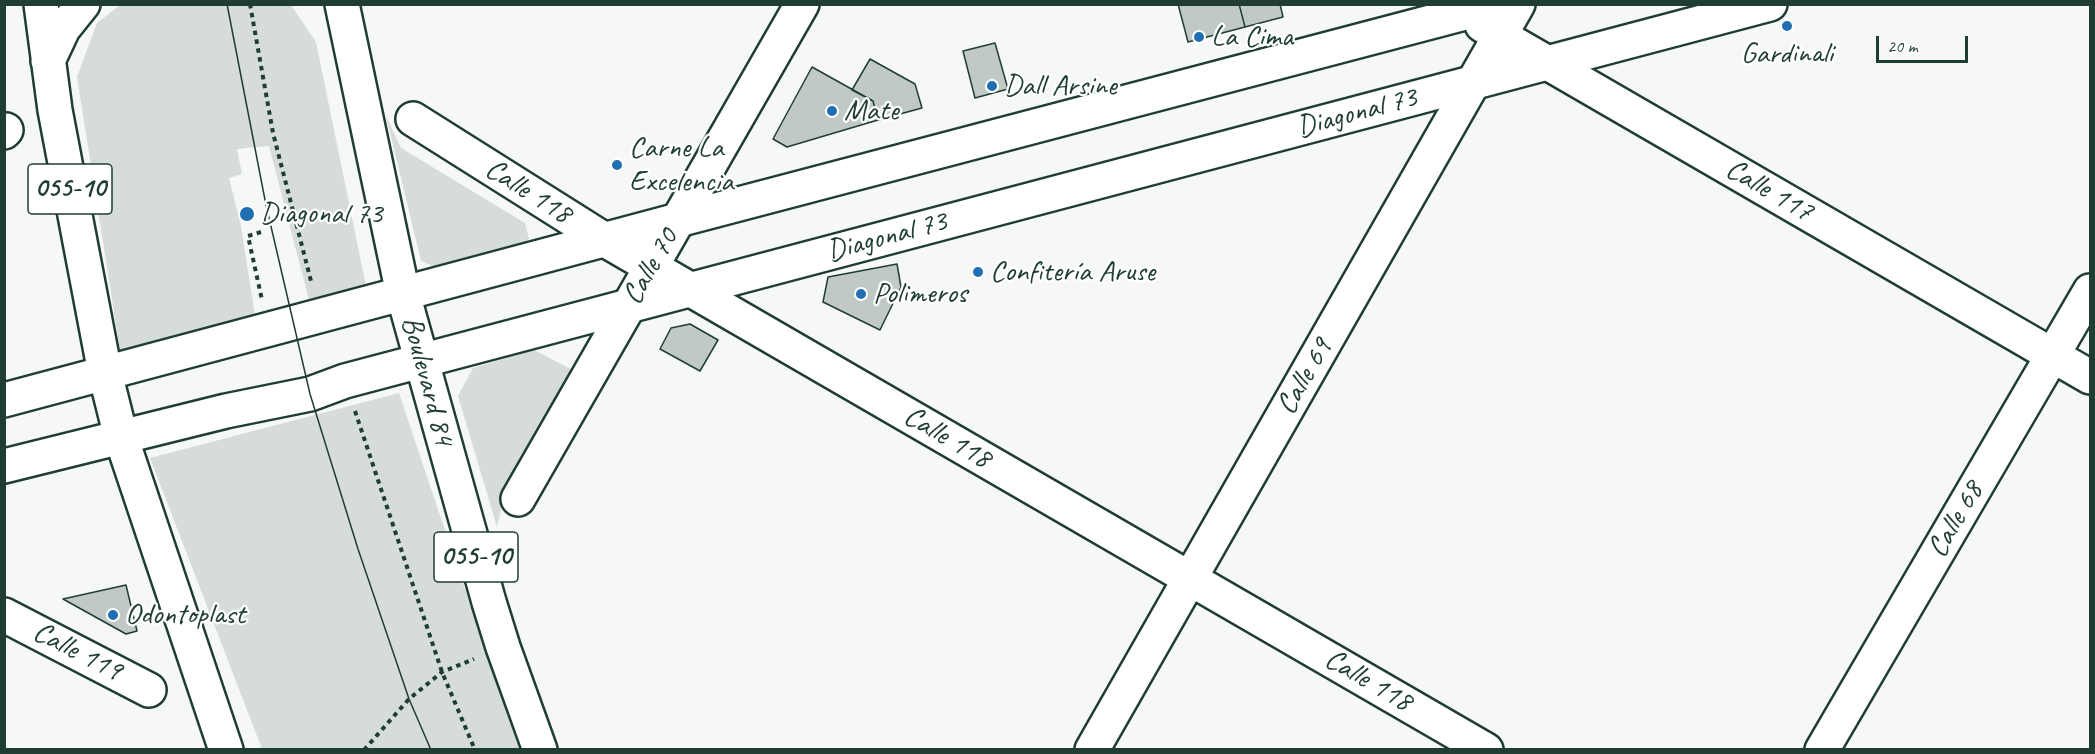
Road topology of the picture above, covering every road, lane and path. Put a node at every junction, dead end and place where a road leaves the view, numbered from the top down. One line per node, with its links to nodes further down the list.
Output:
1 (41, 4): 9 (main road, 055-10)
2 (83, 4): 9 (main road)
3 (802, 4): 13 (main road, Calle 70)
4 (1518, 4): 8 (main road, Calle 69)
5 (1770, 4): 10 (main road, Diagonal 73)
6 (1455, 9): 8 (main road); 13 (main road)
7 (338, 11): 19 (main road, Boulevard 84 / 055-10)
8 (1500, 20): 10 (main road, Calle 117); 11 (main road, Calle 69)
9 (48, 61): 24 (main road, 055-10)
10 (1548, 63): 11 (main road, Diagonal 73); 22 (main road, Calle 117)
11 (1473, 83): 17 (main road, Diagonal 73); 30 (main road, Calle 69)
12 (413, 119): 15 (main road, Calle 118)
13 (678, 220): 15 (main road); 16 (main road, Calle 70)
14 (261, 232): 21 (path)
15 (605, 240): 16 (main road, Calle 118); 19 (main road)
16 (652, 267): 17 (main road, Calle 118); 20 (main road, Calle 70)
17 (690, 288): 20 (main road, Diagonal 73); 30 (main road, Calle 118)
18 (2091, 291): 22 (main road, Calle 68)
19 (403, 294): 21 (main road); 23 (main road, Boulevard 84 / 055-10)
20 (630, 304): 23 (main road, Diagonal 73); 29 (main road, Calle 70)
21 (269, 330): 24 (main road)
22 (2053, 355): 25 (main road, Calle 117); 39 (main road, Calle 68)
23 (422, 362): 27 (main road, Diagonal 73); 32 (main road, Boulevard 84 / 055-10)
24 (105, 373): 26 (main road); 27 (main road, 055-10)
25 (2091, 377)
26 (4, 400)
27 (121, 437): 28 (main road, Diagonal 73); 34 (main road, 055-10)
28 (4, 466)
29 (518, 499)
30 (1190, 578): 37 (main road, Calle 69); 38 (main road, Calle 118)
31 (4, 615): 33 (main road, Calle 119)
32 (503, 647): 35 (path); 36 (main road, Boulevard 84 / 055-10)
33 (149, 690)
34 (226, 750)
35 (364, 750)
36 (540, 750)
37 (1092, 750)
38 (1486, 750)
39 (1822, 750)

